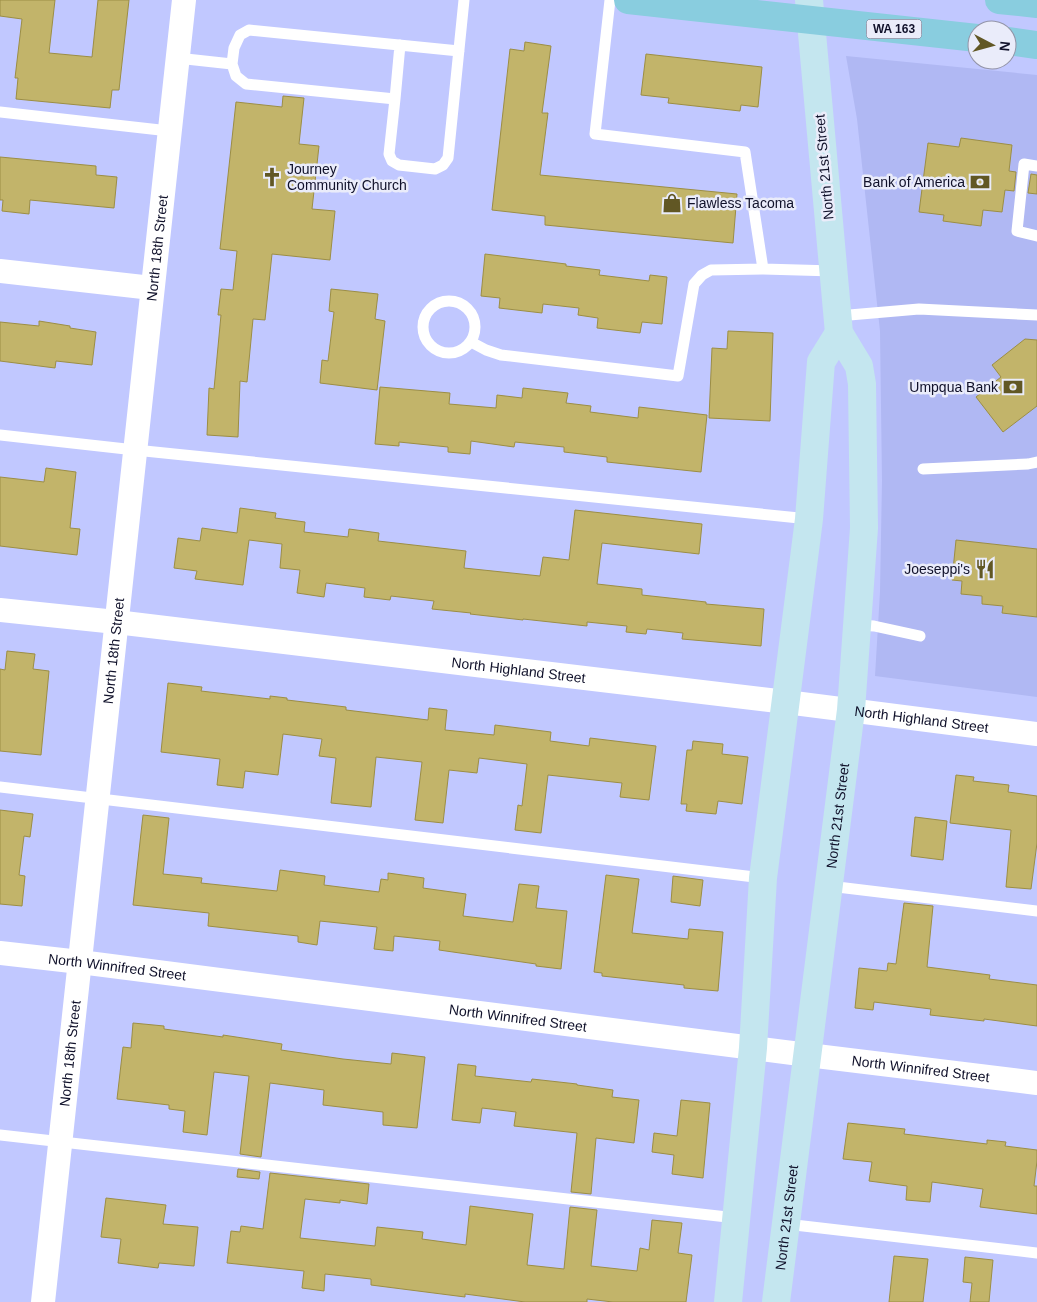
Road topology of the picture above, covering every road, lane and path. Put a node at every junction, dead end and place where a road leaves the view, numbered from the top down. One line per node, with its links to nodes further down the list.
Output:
1 (184, 0): 11 (street, North 18th Street)
2 (464, 0): 10 (lane)
3 (610, 0): 18 (lane)
4 (628, 0): 5 (main road, WA 163)
5 (810, 10): 6 (main road, WA 163); 20 (main road, North 21st Street)
6 (967, 36)
7 (1017, 42): 8 (main road)
8 (1037, 44)
9 (400, 45): 10 (lane); 12 (lane); 13 (lane)
10 (459, 51): 13 (lane)
11 (177, 58): 12 (lane); 15 (street, North 18th Street)
12 (232, 64): 13 (lane)
13 (395, 99)
14 (0, 112): 15 (lane)
15 (170, 131): 21 (street, North 18th Street)
16 (1037, 166): 17 (lane)
17 (1037, 236)
18 (763, 269): 20 (lane); 24 (lane)
19 (0, 271): 21 (street)
20 (834, 271): 23 (main road, North 21st Street)
21 (152, 288): 26 (street, North 18th Street)
22 (1037, 316): 23 (lane)
23 (839, 325): 29 (main road); 32 (main road, North 21st Street)
24 (471, 342): 24 (lane)
25 (0, 435): 26 (lane)
26 (135, 450): 29 (lane); 31 (street, North 18th Street)
27 (1037, 462): 28 (lane)
28 (924, 469)
29 (809, 519): 34 (main road)
30 (0, 610): 31 (street, North Highland Street)
31 (116, 622): 34 (street, North Highland Street); 38 (street, North 18th Street)
32 (858, 625): 33 (lane); 35 (main road, North 21st Street)
33 (920, 636)
34 (786, 702): 35 (street, North Highland Street); 39 (main road)
35 (851, 710): 36 (street, North Highland Street); 40 (main road, North 21st Street)
36 (1037, 734)
37 (0, 787): 38 (lane)
38 (97, 799): 39 (lane); 43 (street, North 18th Street)
39 (763, 878): 44 (main road)
40 (829, 886): 41 (lane); 45 (main road, North 21st Street)
41 (1037, 911)
42 (0, 953): 43 (street, North Winnifred Street)
43 (80, 962): 44 (street, North Winnifred Street); 48 (street, North 18th Street)
44 (753, 1048): 45 (street, North Winnifred Street); 49 (main road)
45 (808, 1055): 46 (street, North Winnifred Street); 50 (main road, North 21st Street)
46 (1037, 1083)
47 (0, 1134): 48 (lane)
48 (60, 1141): 49 (lane); 52 (street, North 18th Street)
49 (737, 1218): 53 (main road)
50 (786, 1224): 51 (lane); 54 (main road, North 21st Street)
51 (1037, 1253)
52 (43, 1302)
53 (728, 1302)
54 (776, 1302)

